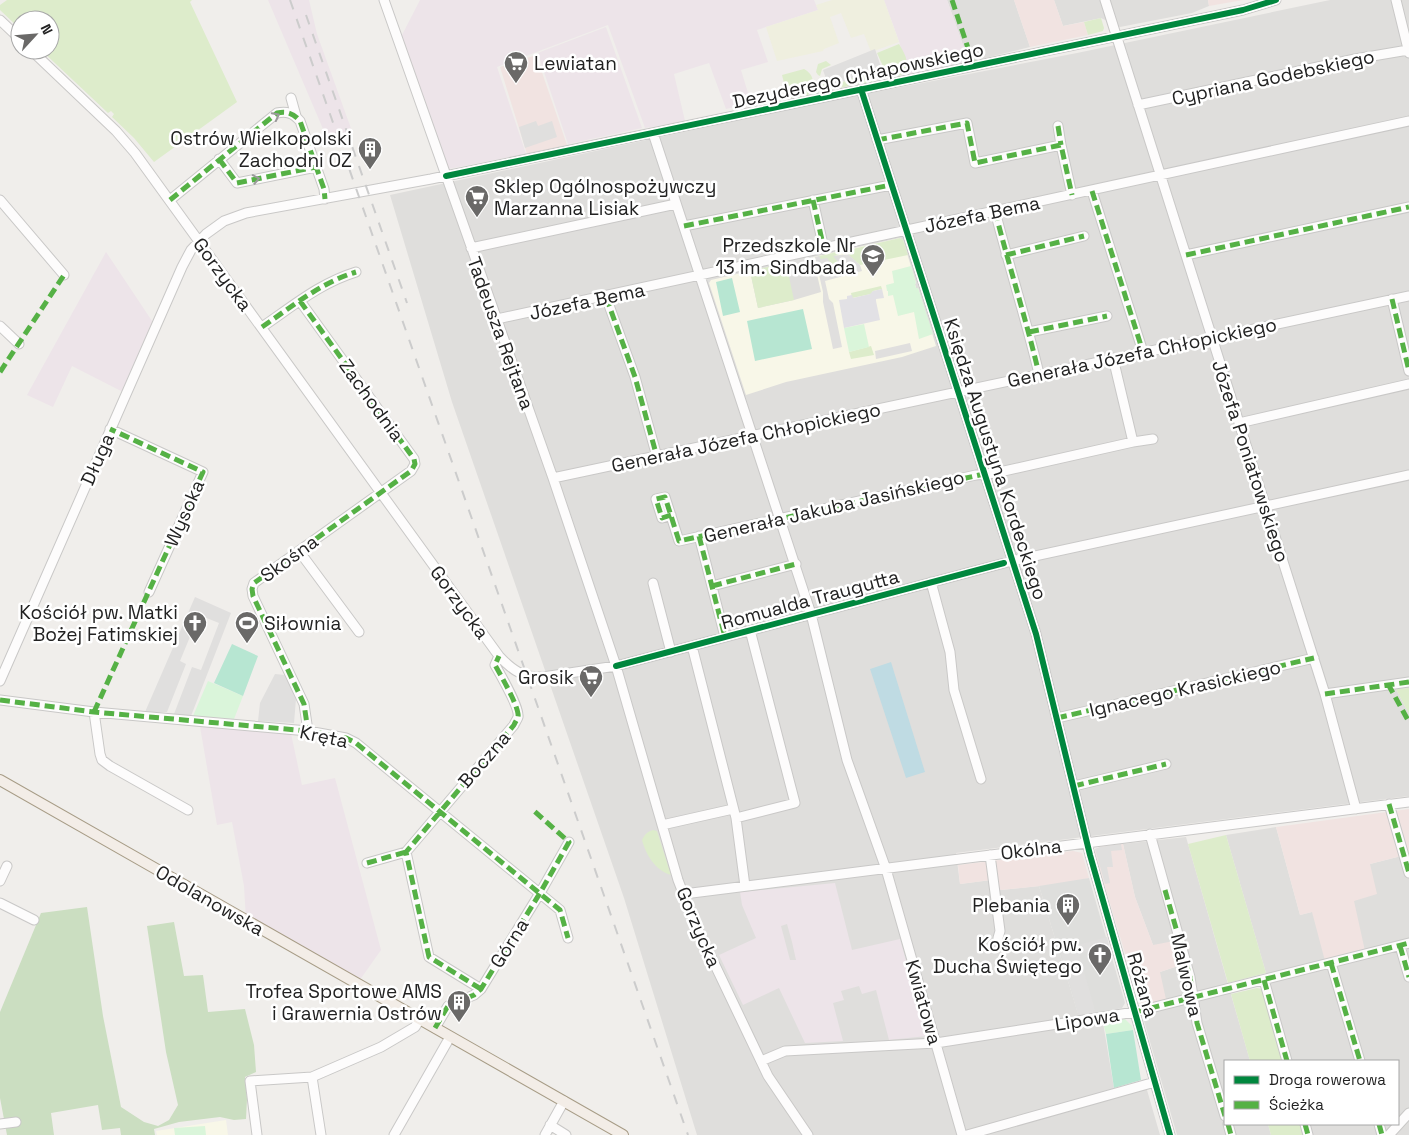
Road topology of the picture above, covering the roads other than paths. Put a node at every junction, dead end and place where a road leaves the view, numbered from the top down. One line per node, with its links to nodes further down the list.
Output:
1 (384, 0): 22 (street, Tadeusza Rejtana)
2 (1105, 0): 7 (street, Józefa Poniatowskiego)
3 (1275, 0): 7 (street, Dezyderego Chłapowskiego)
4 (1396, 0): 8 (street)
5 (0, 20): 6 (street)
6 (10, 30)
7 (1116, 36): 10 (street, Dezyderego Chłapowskiego); 12 (street, Józefa Poniatowskiego)
8 (1409, 51): 12 (street, Cypriana Godebskiego)
9 (41, 60): 28 (street, Gorzycka)
10 (861, 89): 16 (street, Dezyderego Chłapowskiego); 17 (street, Księdza Augustyna Kordeckiego)
11 (290, 98): 13 (street)
12 (1138, 106): 21 (street, Józefa Poniatowskiego)
13 (296, 116): 19 (street, one-way to 13); 20 (street)
14 (1409, 121): 21 (street, Józefa Bema)
15 (1058, 126): 18 (street)
16 (653, 133): 22 (street, Dezyderego Chłapowskiego); 30 (street, Kwiatowa)
17 (877, 140): 18 (street); 23 (street, Księdza Augustyna Kordeckiego)
18 (1061, 145): 25 (street)
19 (219, 159): 20 (street, one-way to 20); 28 (street)
20 (316, 167): 26 (street)
21 (1160, 175): 24 (street, Józefa Bema); 40 (street, Józefa Poniatowskiego)
22 (446, 176): 26 (street, Dezyderego Chłapowskiego); 37 (street, Tadeusza Rejtana)
23 (891, 185): 29 (street); 34 (street, Księdza Augustyna Kordeckiego)
24 (1092, 191): 25 (street, Józefa Bema); 55 (street)
25 (1072, 195): 32 (street, Józefa Bema)
26 (325, 199): 36 (street, Dezyderego Chłapowskiego)
27 (0, 200): 42 (street)
28 (170, 200): 36 (street, Gorzycka)
29 (813, 200): 33 (street); 38 (street)
30 (676, 204): 33 (street, Kwiatowa); 37 (street)
31 (1409, 207): 40 (street)
32 (995, 211): 34 (street, Józefa Bema); 39 (street)
33 (684, 226): 43 (street, Kwiatowa)
34 (906, 231): 38 (street, Józefa Bema); 60 (street, Księdza Augustyna Kordeckiego)
35 (1084, 236): 39 (street)
36 (199, 240): 51 (street, Gorzycka); 62 (street, Długa)
37 (471, 248): 49 (street, Tadeusza Rejtana)
38 (824, 249): 43 (street, Józefa Bema)
39 (1006, 255): 52 (street)
40 (1186, 255): 53 (street, Józefa Poniatowskiego)
41 (356, 272): 47 (street)
42 (64, 275)
43 (700, 276): 45 (street, Józefa Bema); 63 (street, Kwiatowa)
44 (1409, 296): 46 (street, Generała Józefa Chłopickiego)
45 (606, 297): 49 (street, Józefa Bema); 66 (street)
46 (1392, 299): 53 (street, Generała Józefa Chłopickiego); 57 (street)
47 (300, 301): 51 (street); 70 (street, Zachodnia)
48 (1107, 316): 52 (street)
49 (497, 320): 69 (street, Tadeusza Rejtana)
50 (0, 326): 54 (street)
51 (262, 327): 70 (street, Gorzycka)
52 (1029, 332): 58 (street)
53 (1212, 337): 55 (street, Generała Józefa Chłopickiego); 61 (street, Józefa Poniatowskiego)
54 (19, 344)
55 (1143, 352): 56 (street, Generała Józefa Chłopickiego)
56 (1113, 358): 58 (street, Generała Józefa Chłopickiego); 65 (street)
57 (1409, 371)
58 (1039, 374): 60 (street, Generała Józefa Chłopickiego)
59 (1409, 384): 61 (street)
60 (958, 392): 63 (street, Generała Józefa Chłopickiego); 67 (street, Księdza Augustyna Kordeckiego)
61 (1239, 423): 71 (street, Józefa Poniatowskiego)
62 (110, 429): 81 (street, Wysoka); 91 (street, Długa)
63 (753, 436): 66 (street, Generała Józefa Chłopickiego); 73 (street, Kwiatowa)
64 (1153, 438): 65 (street, Generała Jakuba Jasińskiego)
65 (1134, 442): 67 (street, Generała Jakuba Jasińskiego)
66 (657, 457): 69 (street, Generała Józefa Chłopickiego)
67 (984, 474): 73 (street, Generała Jakuba Jasińskiego); 76 (street, Księdza Augustyna Kordeckiego)
68 (1409, 475): 71 (street, Romualda Traugutta)
69 (553, 478): 90 (street, Tadeusza Rejtana)
70 (382, 492): 75 (street, Skośna); 88 (street, Gorzycka)
71 (1266, 506): 76 (street, Romualda Traugutta); 89 (street, Józefa Poniatowskiego)
72 (671, 515): 74 (street, Generała Jakuba Jasińskiego)
73 (780, 518): 74 (street, Generała Jakuba Jasińskiego); 77 (street, Kwiatowa)
74 (699, 536): 80 (street)
75 (299, 551): 84 (street); 97 (street, Skośna)
76 (1012, 561): 78 (street, Romualda Traugutta); 96 (street, Księdza Augustyna Kordeckiego)
77 (796, 564): 80 (street); 82 (street, Kwiatowa)
78 (931, 582): 82 (street, Romualda Traugutta); 99 (street)
79 (654, 583): 87 (street)
80 (712, 586): 85 (street)
81 (149, 592)
82 (811, 614): 83 (street, Romualda Traugutta); 116 (street, Kwiatowa)
83 (750, 630): 85 (street, Romualda Traugutta); 107 (street)
84 (359, 632)
85 (725, 637): 86 (street, Romualda Traugutta)
86 (692, 646): 87 (street, Romualda Traugutta); 107 (street)
87 (671, 652): 90 (street, Romualda Traugutta)
88 (499, 656): 90 (street, Gorzycka); 106 (street, Boczna)
89 (1314, 658): 93 (street, Józefa Poniatowskiego); 96 (street, Ignacego Krasickiego)
90 (616, 666): 108 (street, Gorzycka)
91 (0, 680)
92 (1409, 682): 93 (street)
93 (1325, 694): 104 (street, Józefa Poniatowskiego)
94 (0, 700): 95 (street, Kręta)
95 (94, 712): 97 (street, Kręta); 105 (street)
96 (1056, 718): 101 (street, Księdza Augustyna Kordeckiego)
97 (308, 731): 106 (street, Kręta)
98 (1166, 764): 101 (street)
99 (981, 779)
100 (0, 780): 133 (main road, Odolanowska)
101 (1074, 786): 111 (street, Księdza Augustyna Kordeckiego)
102 (1409, 802): 103 (street, Okólna)
103 (1389, 804): 104 (street, Okólna); 117 (street)
104 (1356, 809): 109 (street, Okólna)
105 (188, 810)
106 (439, 812): 112 (street, Boczna); 120 (street, Kręta)
107 (735, 813): 108 (street); 119 (street)
108 (662, 825): 121 (street, Gorzycka)
109 (1150, 834): 111 (street, Okólna); 131 (street, Malwowa)
110 (569, 842): 120 (street, Górna)
111 (1087, 843): 113 (street, Okólna); 132 (street, Różana)
112 (406, 852): 114 (street); 130 (street)
113 (990, 855): 116 (street, Okólna); 125 (street)
114 (367, 863)
115 (7, 866): 118 (street)
116 (886, 868): 119 (street, Okólna); 136 (street, Kwiatowa)
117 (1409, 873)
118 (0, 881)
119 (745, 886): 121 (street, Okólna)
120 (540, 894): 124 (street, Kręta); 130 (street, Górna)
121 (684, 894): 139 (street, Gorzycka)
122 (0, 903): 123 (street)
123 (34, 920)
124 (568, 938)
125 (998, 938)
126 (1404, 945): 127 (street, Lipowa); 128 (street)
127 (1331, 963): 129 (street, Lipowa); 138 (street)
128 (1409, 977)
129 (1264, 980): 131 (street, Lipowa); 137 (street)
130 (480, 989): 134 (street, Górna)
131 (1194, 998): 132 (street, Lipowa); 143 (street, Malwowa)
132 (1135, 1012): 136 (street, Lipowa); 141 (street, Różana)
133 (420, 1019): 134 (main road, Odolanowska); 140 (street)
134 (435, 1028): 135 (main road, Odolanowska)
135 (450, 1037): 142 (main road, Odolanowska); 152 (street)
136 (936, 1043): 139 (street, Lipowa); 157 (street, Kwiatowa)
137 (1287, 1060)
138 (1360, 1060)
139 (761, 1061): 156 (street, Gorzycka)
140 (312, 1077): 150 (street); 151 (street)
141 (1155, 1082): 158 (street); 159 (street, Różana)
142 (564, 1101): 148 (street); 155 (main road, Odolanowska)
143 (1224, 1113)
144 (1409, 1113): 146 (street)
145 (16, 1122): 147 (street)
146 (1399, 1123)
147 (0, 1124)
148 (550, 1125): 153 (street); 154 (street)
149 (1398, 1125): 160 (street)
150 (257, 1135)
151 (320, 1135)
152 (394, 1135)
153 (545, 1135)
154 (566, 1135)
155 (623, 1135)
156 (808, 1135)
157 (962, 1135)
158 (967, 1135)
159 (1170, 1135)
160 (1388, 1135)

